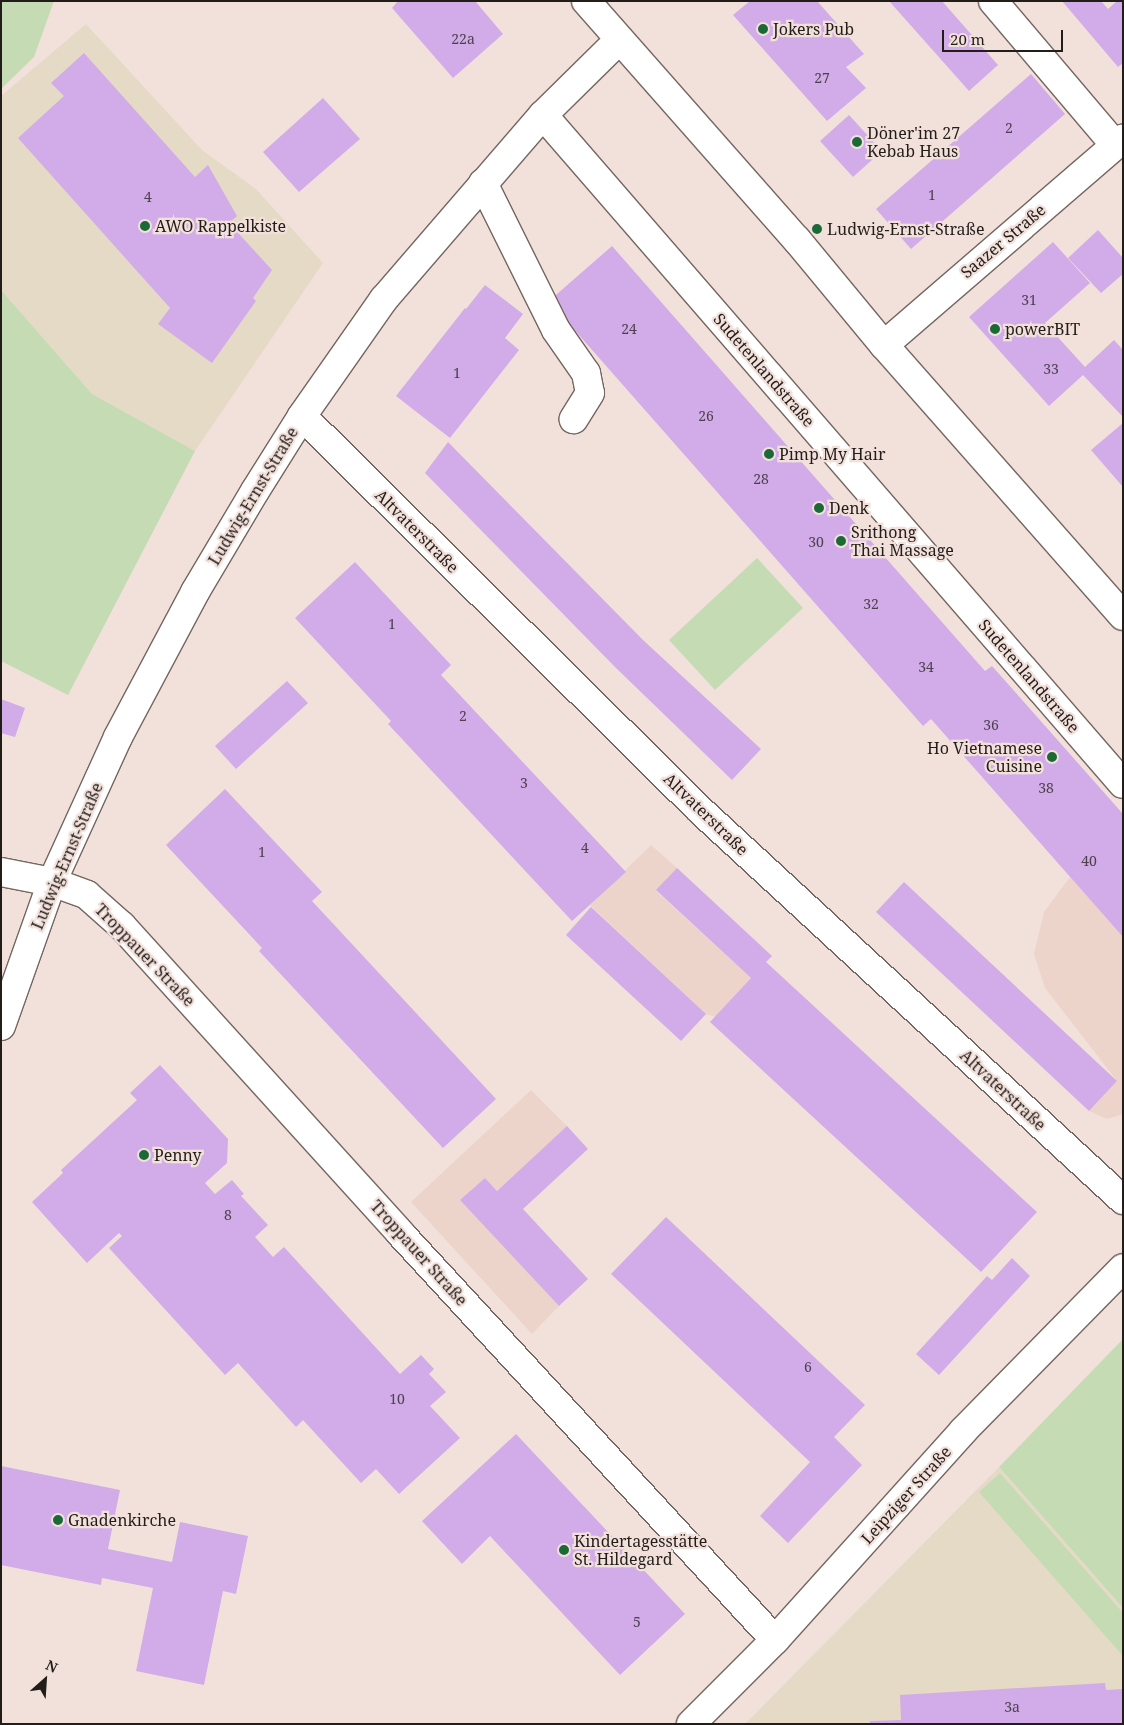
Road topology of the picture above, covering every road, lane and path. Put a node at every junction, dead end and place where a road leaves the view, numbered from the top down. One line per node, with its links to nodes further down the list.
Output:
1 (586, 1): 3 (street)
2 (993, 1): 5 (street)
3 (619, 40): 4 (street, Ludwig-Ernst-Straße); 7 (street)
4 (543, 114): 6 (street, Ludwig-Ernst-Straße); 11 (street, Sudetenlandstraße)
5 (1119, 142): 7 (street, Saazer Straße)
6 (483, 183): 8 (street, Ludwig-Ernst-Straße); 9 (street)
7 (884, 345): 10 (street)
8 (302, 416): 13 (street, Ludwig-Ernst-Straße); 15 (street, Altvaterstraße)
9 (574, 419)
10 (1123, 616)
11 (1123, 784)
12 (1, 872): 13 (street, Troppauer Straße)
13 (52, 882): 14 (street, Ludwig-Ernst-Straße); 17 (street, Troppauer Straße)
14 (1, 1026)
15 (1123, 1200)
16 (1123, 1268): 17 (street, Leipziger Straße)
17 (775, 1640): 18 (street, Leipziger Straße)
18 (691, 1724)

